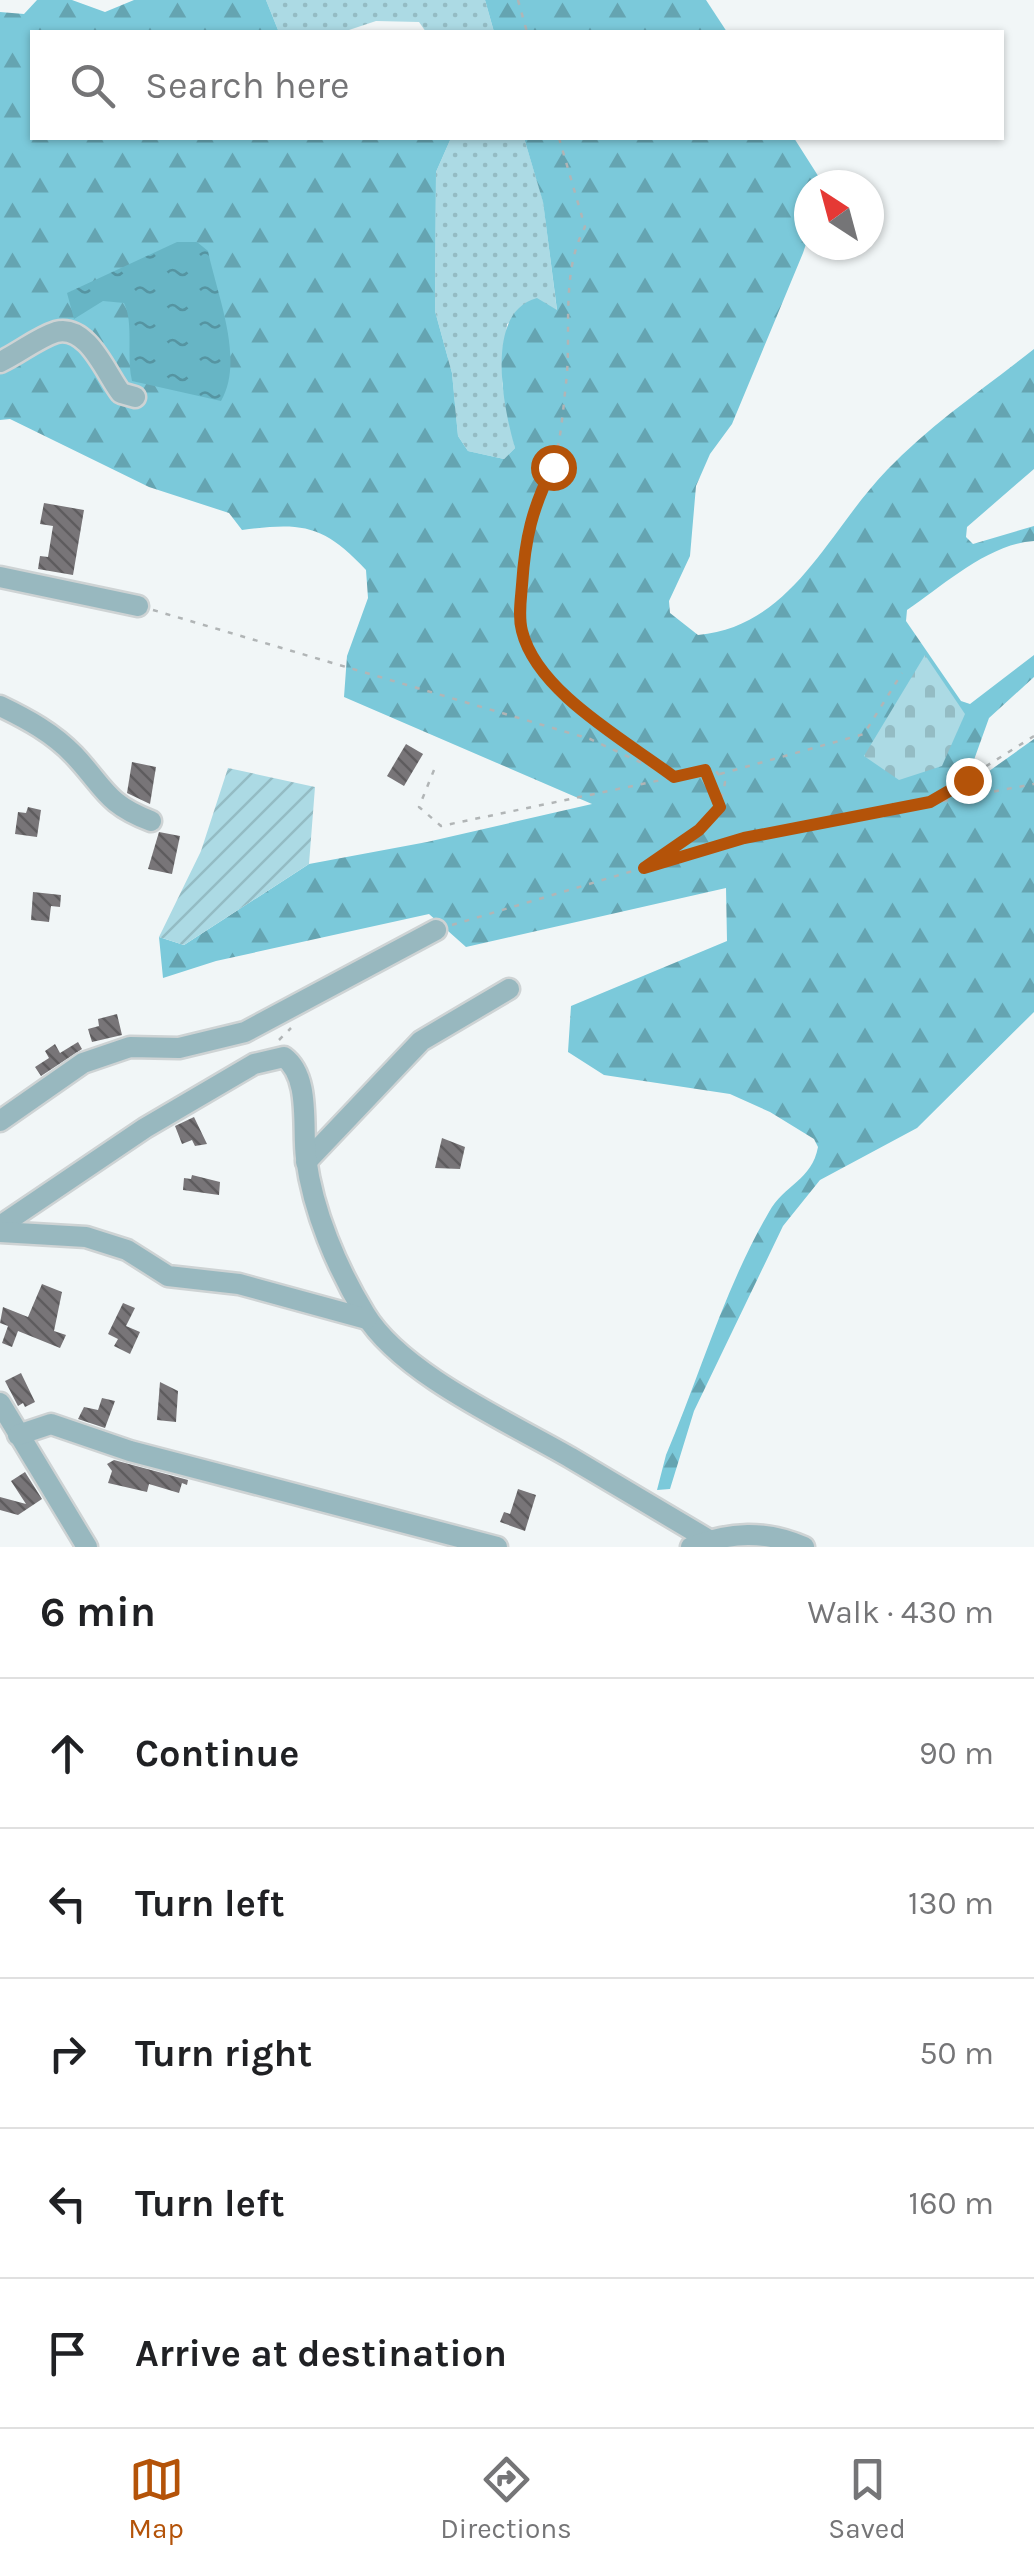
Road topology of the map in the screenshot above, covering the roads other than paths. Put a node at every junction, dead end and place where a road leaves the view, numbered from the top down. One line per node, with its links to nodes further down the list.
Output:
1 (0, 362): 2 (street)
2 (135, 397)
3 (0, 577): 4 (street)
4 (138, 606)
5 (0, 706): 6 (street)
6 (151, 821)
7 (436, 930): 9 (street)
8 (509, 989): 10 (street)
9 (0, 1121)
10 (306, 1162): 11 (street); 12 (street)
11 (0, 1230): 12 (street)
12 (368, 1319): 16 (street)
13 (0, 1402): 14 (street)
14 (18, 1434): 15 (street); 17 (street)
15 (403, 1536): 18 (street)
16 (700, 1544): 19 (street)
17 (87, 1547)
18 (496, 1547)
19 (804, 1547)

